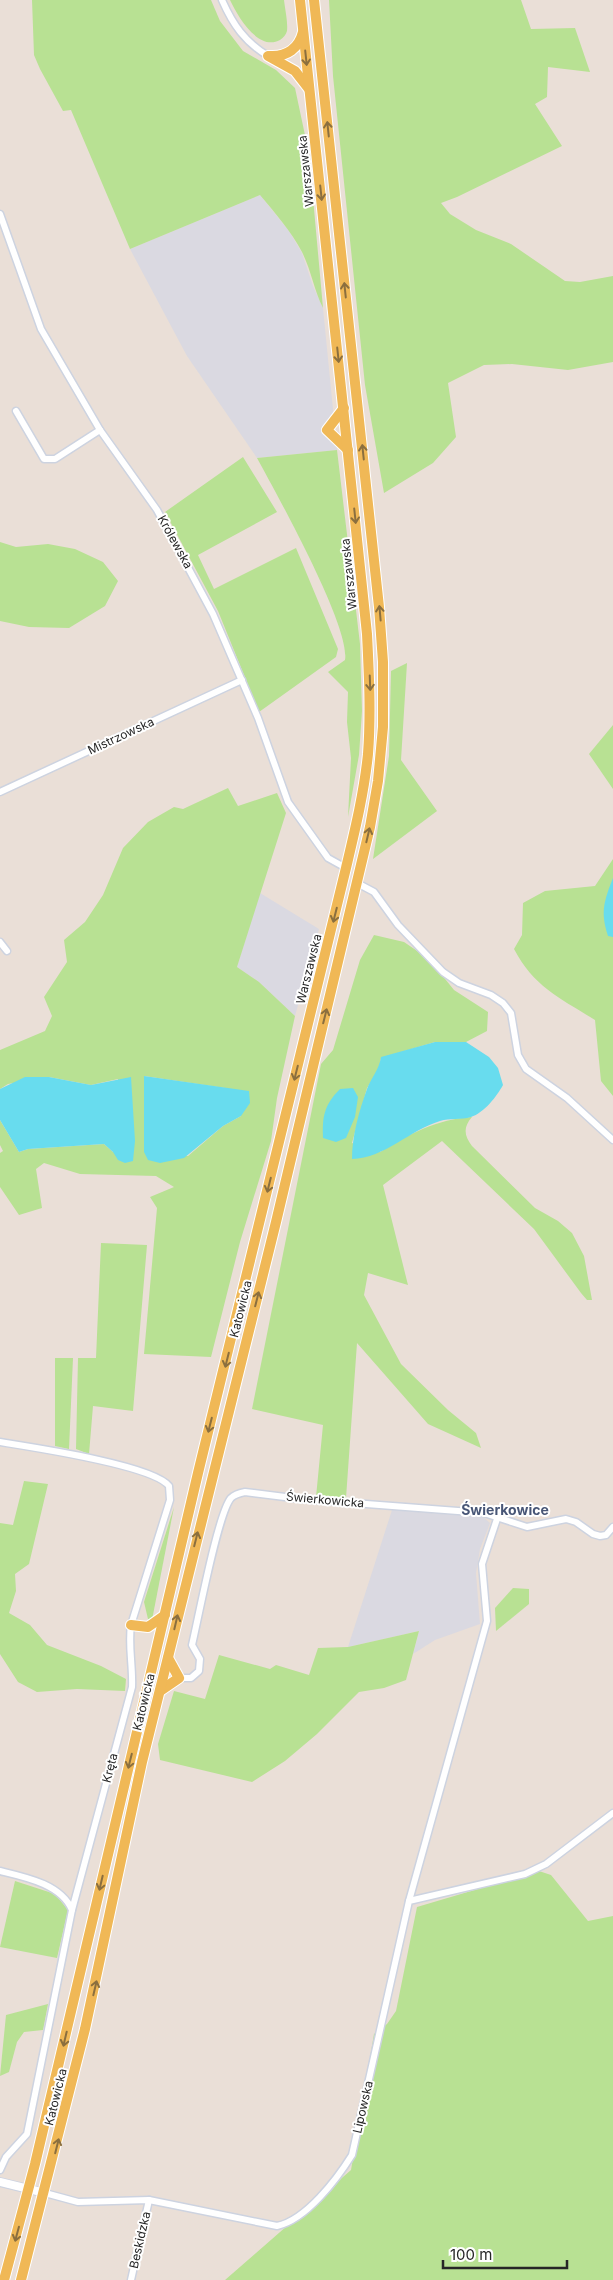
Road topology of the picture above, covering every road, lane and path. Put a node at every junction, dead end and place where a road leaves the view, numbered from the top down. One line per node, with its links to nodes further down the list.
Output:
1 (222, 0): 5 (street)
2 (300, 0): 4 (main road, Warszawska)
3 (314, 0): 15 (main road, one-way to 3)
4 (303, 23): 5 (main road); 6 (main road, Warszawska, one-way to 6)
5 (268, 56): 6 (main road)
6 (310, 92): 8 (main road, Warszawska, one-way to 8)
7 (0, 214): 10 (street, Królewska)
8 (344, 408): 11 (main road, Warszawska); 11 (main road)
9 (16, 411): 10 (street)
10 (100, 430): 12 (street, Królewska)
11 (348, 450): 14 (main road, Warszawska, one-way to 14)
12 (242, 680): 13 (street, Mistrzowska); 14 (street, Królewska)
13 (0, 792)
14 (346, 868): 18 (main road, Warszawska, one-way to 18)
15 (356, 883): 19 (street); 25 (main road, Katowicka, one-way to 15)
16 (0, 942): 17 (street)
17 (7, 952)
18 (281, 1138): 23 (main road, Katowicka, one-way to 23)
19 (613, 1140)
20 (0, 1442): 24 (street)
21 (498, 1516): 22 (street, Świerkowicka); 26 (street, Świerkowicka); 30 (street, Lipowska)
22 (613, 1527)
23 (165, 1615): 24 (main road); 34 (main road, Katowicka, one-way to 34)
24 (130, 1625): 31 (street, Kręta)
25 (168, 1658): 26 (main road); 27 (main road, Katowicka)
26 (179, 1678): 27 (main road)
27 (160, 1691): 35 (main road, Katowicka, one-way to 27)
28 (613, 1813): 30 (street)
29 (0, 1871): 31 (street)
30 (409, 1901): 36 (street, Lipowska)
31 (72, 1910): 32 (street, Kręta)
32 (0, 2170)
33 (0, 2182): 34 (street, Lipowska)
34 (29, 2188): 35 (street, Lipowska); 37 (main road, Katowicka, one-way to 37)
35 (45, 2193): 36 (street, Lipowska); 38 (main road, Katowicka)
36 (149, 2200): 39 (street, Beskidzka)
37 (4, 2280)
38 (21, 2280)
39 (131, 2280)

